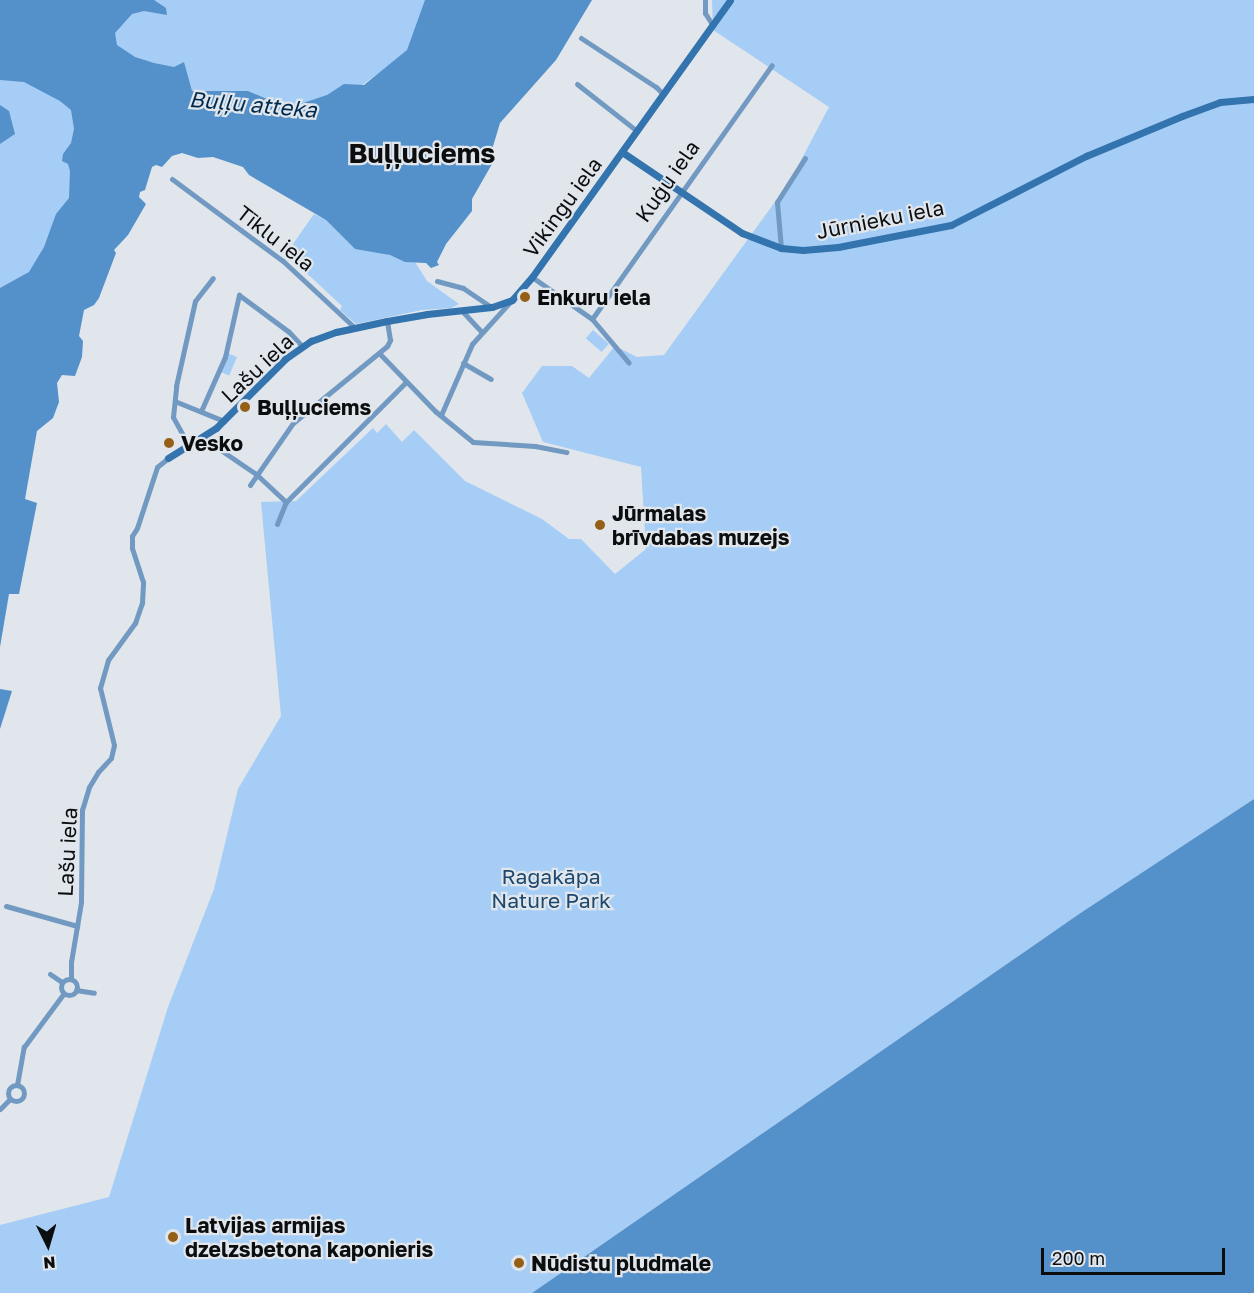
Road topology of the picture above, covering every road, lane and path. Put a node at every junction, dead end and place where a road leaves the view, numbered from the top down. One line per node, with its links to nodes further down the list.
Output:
1 (705, 0): 3 (street)
2 (730, 0): 3 (street, Vikingu iela)
3 (712, 24): 7 (street, Vikingu iela)
4 (581, 38): 7 (street)
5 (772, 65): 13 (street, Kuģu iela)
6 (577, 84): 9 (street)
7 (663, 94): 9 (street, Vikingu iela)
8 (1254, 99): 14 (street, Jūrnieku iela)
9 (637, 130): 10 (street, Vikingu iela)
10 (622, 152): 13 (street, Jūrnieku iela); 15 (street, Vikingu iela)
11 (805, 158): 14 (street)
12 (172, 179): 23 (street, Tīklu iela)
13 (681, 192): 14 (street, Jūrnieku iela); 21 (street, Kuģu iela)
14 (781, 248)
15 (532, 277): 18 (street, Vikingu iela); 21 (street)
16 (213, 278): 31 (street)
17 (437, 281): 19 (street)
18 (512, 300): 19 (street, Vikingu iela); 24 (street)
19 (492, 307): 20 (street, Vikingu iela)
20 (463, 312): 22 (street, Vikingu iela); 24 (street)
21 (592, 319): 28 (street)
22 (387, 321): 23 (street, Vikingu iela); 26 (street)
23 (355, 328): 25 (street, Lašu iela)
24 (481, 331): 27 (street)
25 (302, 346): 32 (street); 34 (street, Lašu iela)
26 (379, 353): 30 (street); 39 (street)
27 (463, 363): 29 (street); 33 (street)
28 (629, 363)
29 (491, 379)
30 (406, 382): 33 (street); 41 (street)
31 (177, 402): 32 (street); 36 (street)
32 (201, 411): 34 (street)
33 (441, 415): 37 (street)
34 (224, 421): 35 (street, Lašu iela)
35 (203, 438): 36 (street, Lašu iela); 39 (street)
36 (189, 446): 38 (street, Lašu iela)
37 (566, 452)
38 (168, 458): 44 (street, Lašu iela)
39 (256, 474): 40 (street); 41 (street)
40 (250, 485)
41 (286, 502): 42 (street)
42 (285, 528)
43 (6, 906): 44 (street)
44 (77, 926): 46 (street, Lašu iela)
45 (50, 974): 47 (street)
46 (71, 979): 47 (street); 48 (street)
47 (62, 982): 49 (street)
48 (76, 990): 49 (street); 50 (street)
49 (64, 993): 51 (street)
50 (94, 993)
51 (17, 1085): 52 (street); 52 (street)
52 (10, 1100): 53 (street)
53 (0, 1109)

